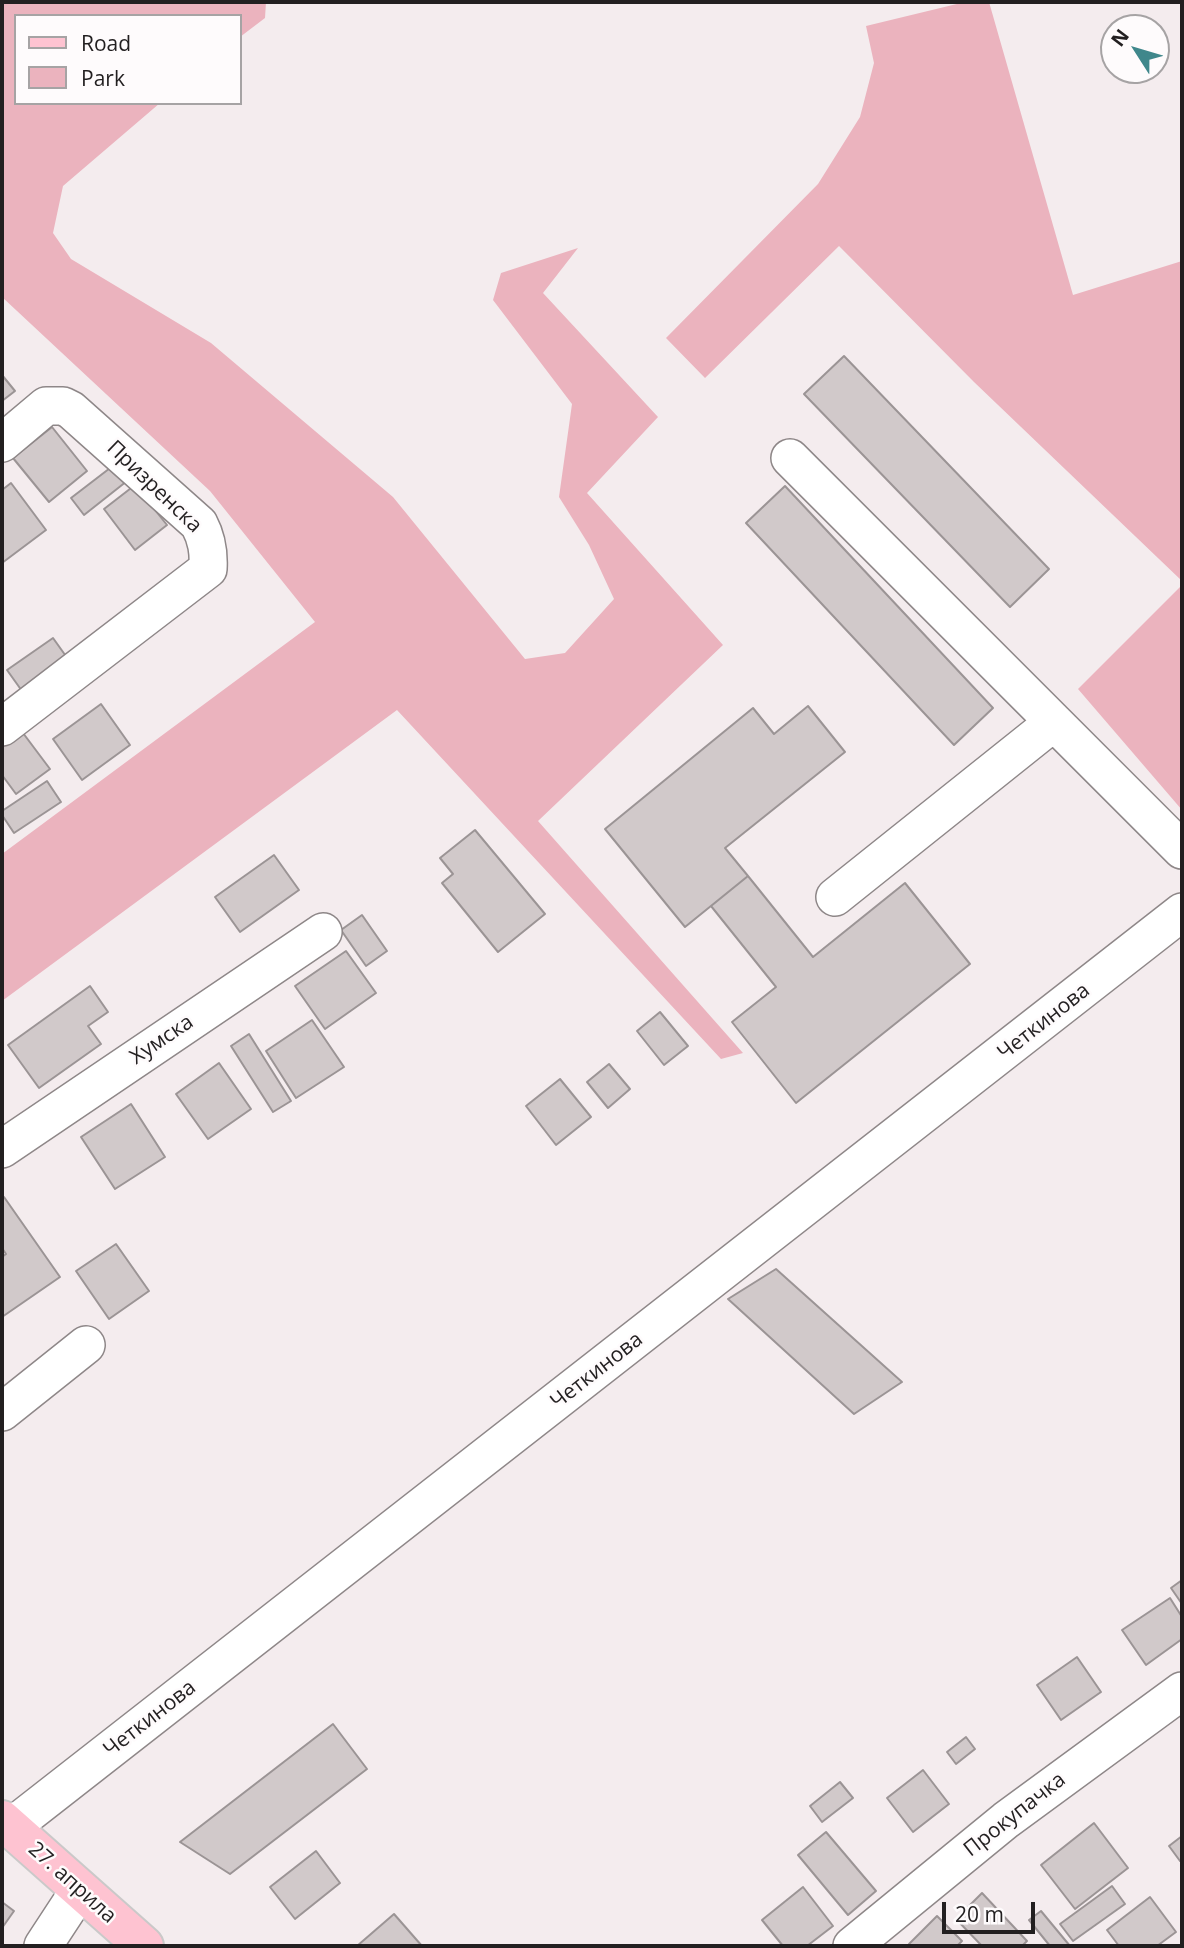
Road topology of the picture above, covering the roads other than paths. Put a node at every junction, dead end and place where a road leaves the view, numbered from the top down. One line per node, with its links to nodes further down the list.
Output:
1 (2, 443): 4 (street, Призренска)
2 (790, 458): 3 (street)
3 (1054, 722): 5 (street); 6 (street)
4 (2, 727)
5 (1182, 850)
6 (835, 897)
7 (1182, 912): 13 (street, Четкинова)
8 (323, 932): 9 (street, Хумска)
9 (2, 1149)
10 (86, 1345): 11 (street)
11 (2, 1412)
12 (1182, 1691): 17 (street, Прокупачка)
13 (6, 1824): 14 (main road, 27. априла)
14 (79, 1891): 15 (street); 16 (main road, 27. априла)
15 (43, 1946)
16 (144, 1946)
17 (852, 1946)

